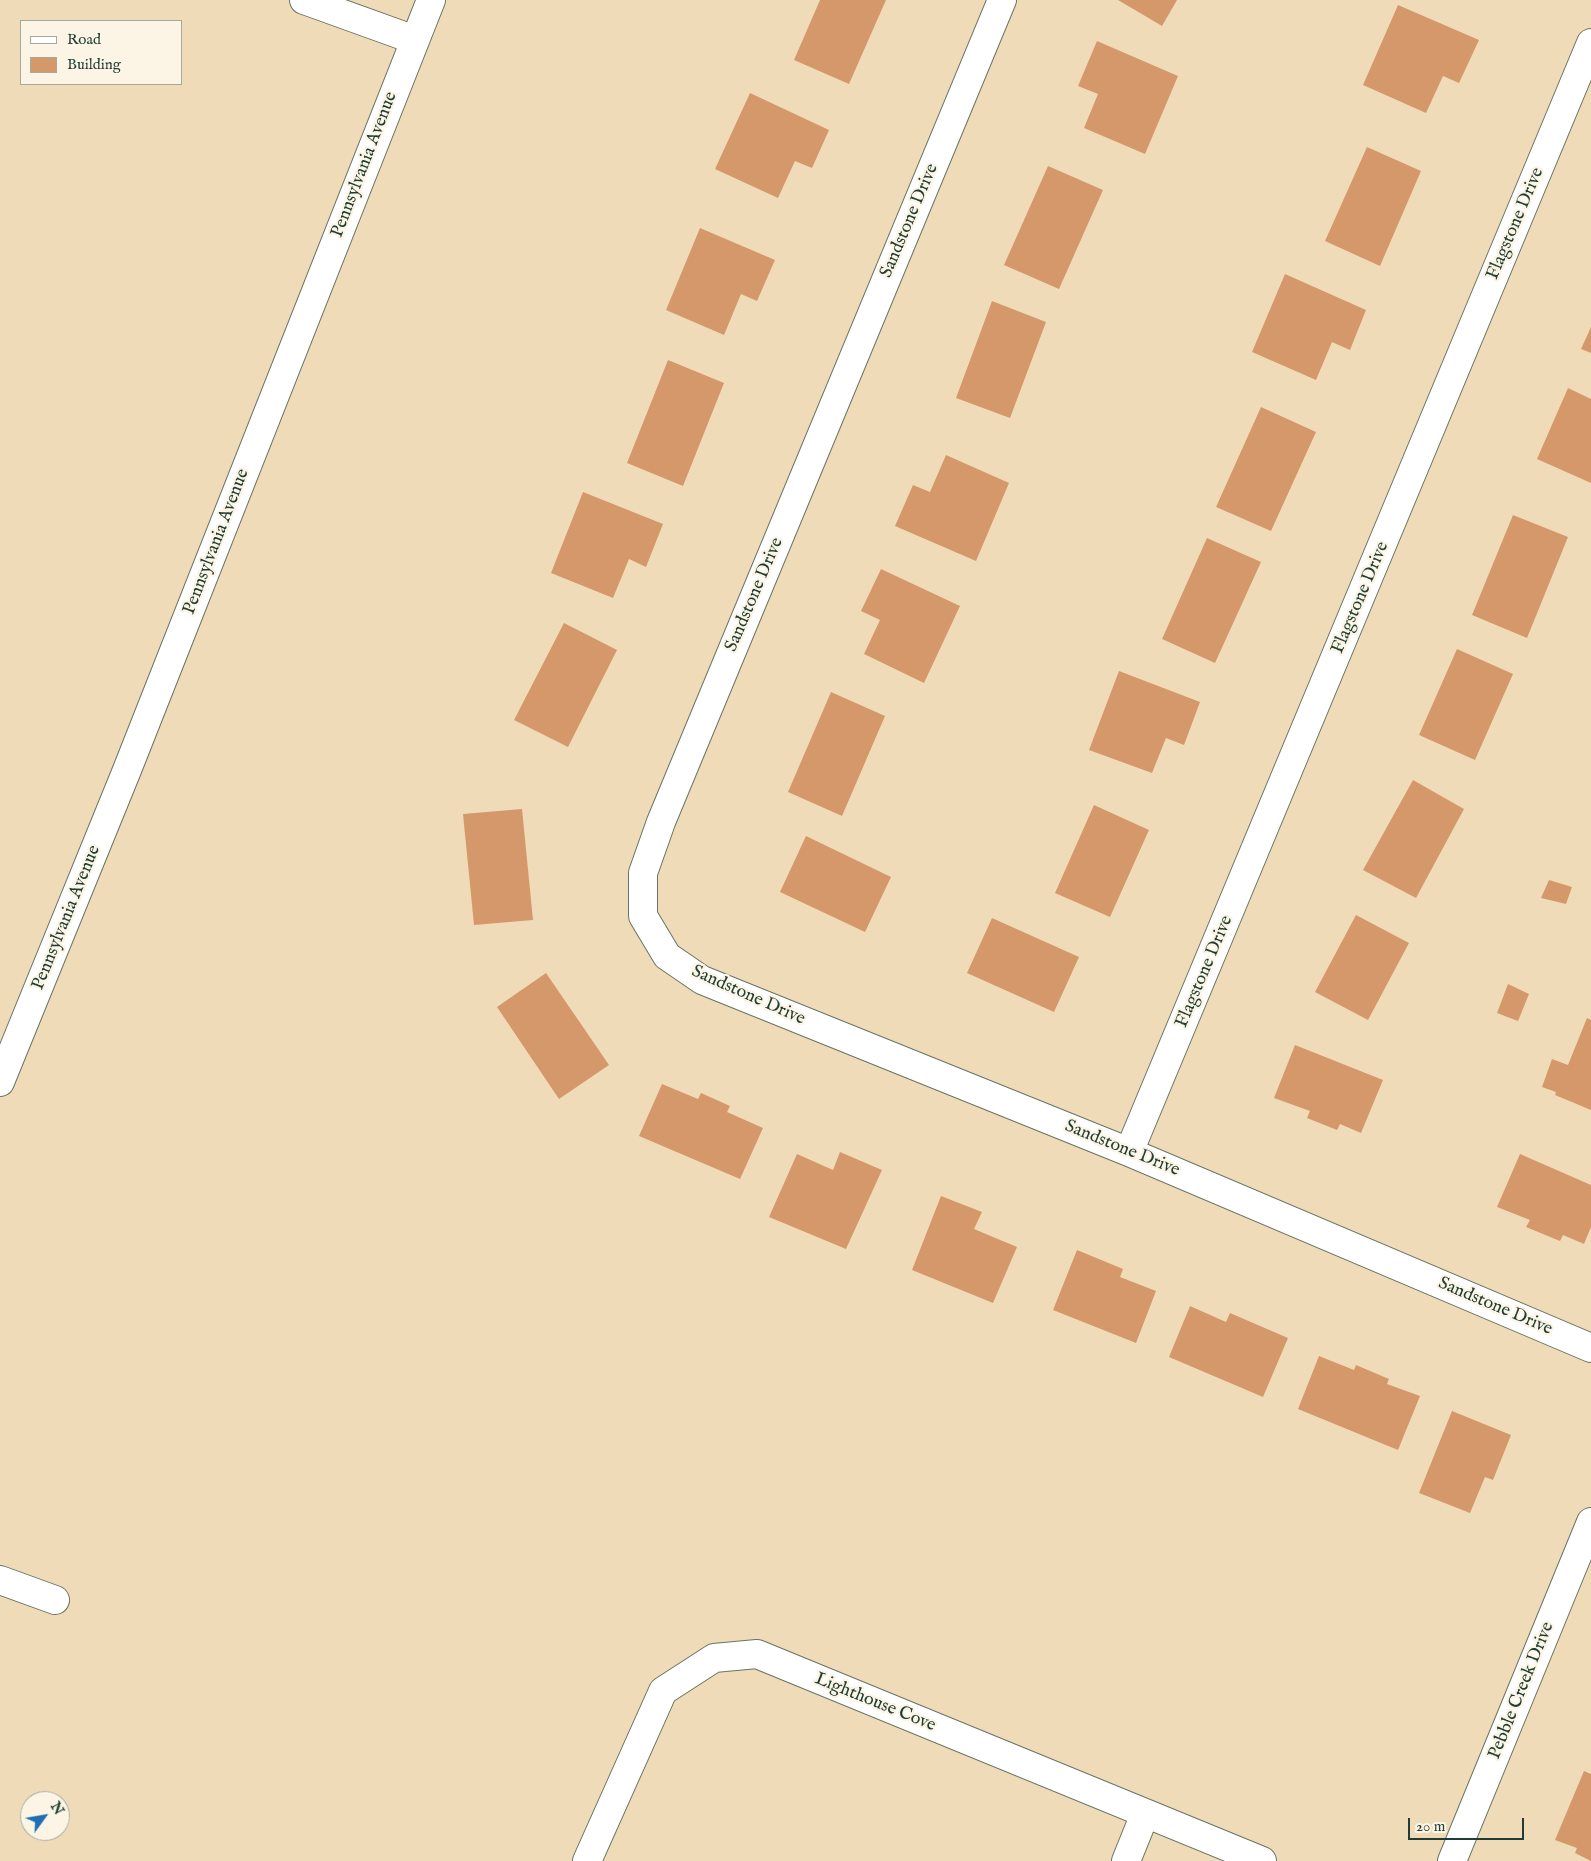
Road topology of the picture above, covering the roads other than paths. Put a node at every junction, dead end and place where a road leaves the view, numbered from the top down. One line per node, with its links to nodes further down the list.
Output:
1 (304, 0): 4 (street)
2 (431, 0): 4 (street, Pennsylvania Avenue)
3 (1002, 0): 7 (street, Sandstone Drive)
4 (415, 40): 6 (street, Pennsylvania Avenue)
5 (1591, 43): 7 (street, Flagstone Drive)
6 (0, 1082)
7 (1129, 1152): 8 (street, Sandstone Drive)
8 (1591, 1348)
9 (1591, 1522): 16 (street, Pebble Creek Drive)
10 (0, 1580): 11 (street)
11 (55, 1600)
12 (1145, 1814): 13 (street, Lighthouse Cove); 14 (street); 15 (street, Lighthouse Cove)
13 (587, 1861)
14 (1126, 1861)
15 (1262, 1861)
16 (1452, 1861)

